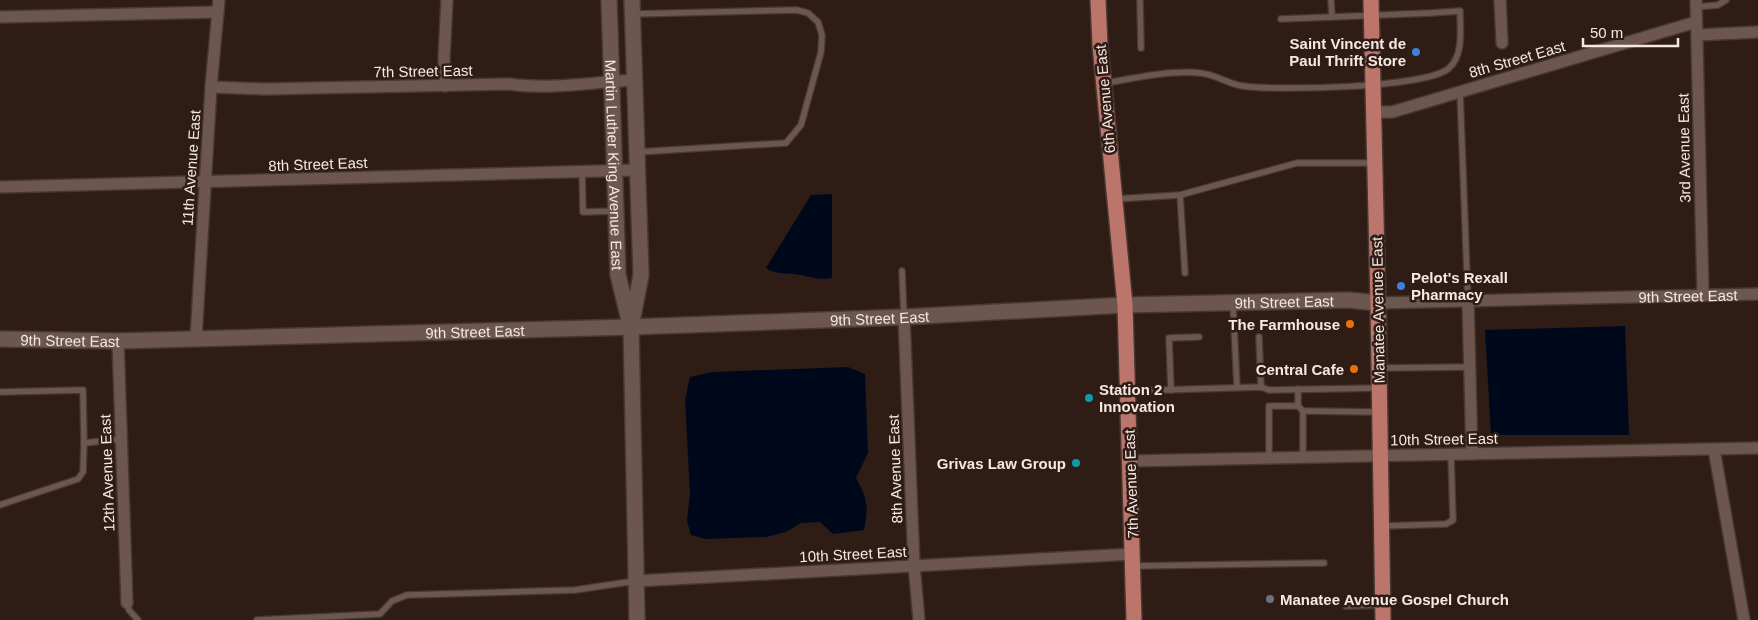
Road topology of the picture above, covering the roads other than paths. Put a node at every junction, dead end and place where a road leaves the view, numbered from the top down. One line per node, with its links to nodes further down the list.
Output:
1 (219, 0): 12 (street, 11th Avenue East)
2 (448, 0): 25 (street)
3 (609, 0): 22 (street, Martin Luther King Avenue East)
4 (1098, 0): 23 (main road, 6th Avenue East)
5 (1140, 0): 20 (lane)
6 (1331, 0): 14 (lane)
7 (1500, 0): 19 (street)
8 (1726, 0): 9 (lane)
9 (1696, 4): 16 (street, 3rd Avenue East)
10 (633, 7): 21 (street, Martin Luther King Avenue East); 29 (lane)
11 (1371, 8): 14 (lane); 24 (main road, Manatee Avenue East); 24 (lane)
12 (218, 12): 13 (street); 26 (street, 11th Avenue East)
13 (0, 17)
14 (1332, 17): 15 (lane)
15 (1281, 19)
16 (1696, 22): 18 (street, 3rd Avenue East); 27 (street, 8th Street East)
17 (1758, 32): 18 (street)
18 (1697, 35): 42 (street, 3rd Avenue East)
19 (1502, 43)
20 (1141, 48)
21 (635, 80): 22 (street, 7th Street East); 29 (street, Martin Luther King Avenue East)
22 (611, 81): 25 (street, 7th Street East); 31 (street, Martin Luther King Avenue East)
23 (1104, 83): 24 (lane); 37 (main road, 6th Avenue East)
24 (1373, 85): 28 (main road, Manatee Avenue East)
25 (445, 86): 26 (street, 7th Street East)
26 (211, 87): 34 (street, 11th Avenue East)
27 (1460, 92): 28 (street, 8th Street East); 43 (lane)
28 (1374, 112): 30 (main road, Manatee Avenue East)
29 (637, 152): 32 (street, Martin Luther King Avenue East)
30 (1375, 163): 36 (lane); 45 (main road, Manatee Avenue East)
31 (614, 170): 32 (street, 8th Street East); 33 (street, 8th Street East); 38 (street, Martin Luther King Avenue East)
32 (637, 170): 48 (street, Martin Luther King Avenue East)
33 (582, 171): 34 (street, 8th Street East); 38 (lane)
34 (205, 182): 35 (street, 8th Street East); 50 (street, 11th Avenue East)
35 (0, 188)
36 (1180, 195): 37 (lane); 40 (lane)
37 (1114, 199): 46 (main road, 7th Avenue East)
38 (616, 211): 48 (street, Martin Luther King Avenue East)
39 (902, 272): 47 (lane)
40 (1185, 273)
41 (1758, 294): 42 (street, 9th Street East)
42 (1703, 295): 43 (street, 9th Street East)
43 (1468, 300): 45 (street, 9th Street East); 54 (street)
44 (1233, 303): 45 (street, 9th Street East); 46 (street, 9th Street East); 56 (lane)
45 (1378, 303): 55 (main road, Manatee Avenue East)
46 (1125, 305): 47 (street, 9th Street East); 61 (main road, 7th Avenue East)
47 (904, 317): 48 (street, 9th Street East); 80 (street, 8th Avenue East)
48 (632, 328): 50 (street, 9th Street East); 81 (street, Martin Luther King Avenue East)
49 (1259, 337): 57 (lane)
50 (196, 338): 53 (street, 9th Street East)
51 (1199, 338): 60 (lane)
52 (0, 339): 53 (street, 9th Street East)
53 (118, 341): 66 (street, 12th Avenue East)
54 (1470, 367): 55 (lane); 71 (street)
55 (1378, 368): 58 (main road, Manatee Avenue East)
56 (1237, 387): 57 (lane); 60 (lane)
57 (1261, 387): 59 (lane)
58 (1379, 388): 59 (lane); 65 (main road, Manatee Avenue East)
59 (1298, 389): 63 (lane)
60 (1171, 390): 61 (lane)
61 (1128, 391): 75 (main road, 7th Avenue East)
62 (0, 392): 67 (lane)
63 (1298, 406): 64 (lane); 74 (lane)
64 (1303, 411): 65 (lane); 73 (lane)
65 (1379, 412): 72 (main road, Manatee Avenue East)
66 (121, 439): 67 (lane); 82 (street, 12th Avenue East)
67 (84, 442): 76 (lane)
68 (1758, 448): 69 (street, 10th Street East)
69 (1714, 449): 71 (street, 10th Street East); 90 (street)
70 (1451, 454): 71 (street, 10th Street East); 72 (street, 10th Street East); 77 (lane)
71 (1472, 454)
72 (1380, 456): 73 (street, 10th Street East); 77 (main road, Manatee Avenue East)
73 (1303, 457): 74 (street, 10th Street East)
74 (1269, 458): 75 (street, 10th Street East)
75 (1130, 461): 78 (main road, 7th Avenue East)
76 (0, 505)
77 (1381, 526): 84 (main road, Manatee Avenue East)
78 (1133, 560): 79 (lane); 80 (street, 10th Street East); 89 (main road, 7th Avenue East)
79 (1324, 563)
80 (914, 565): 81 (street, 10th Street East); 88 (street, 8th Avenue East)
81 (636, 581): 86 (lane, 10th Street East); 87 (street, Martin Luther King Avenue East)
82 (127, 603): 85 (lane)
83 (1346, 606): 84 (lane)
84 (1383, 613)
85 (138, 620)
86 (257, 620)
87 (637, 620)
88 (918, 620)
89 (1134, 620)
90 (1744, 620)

